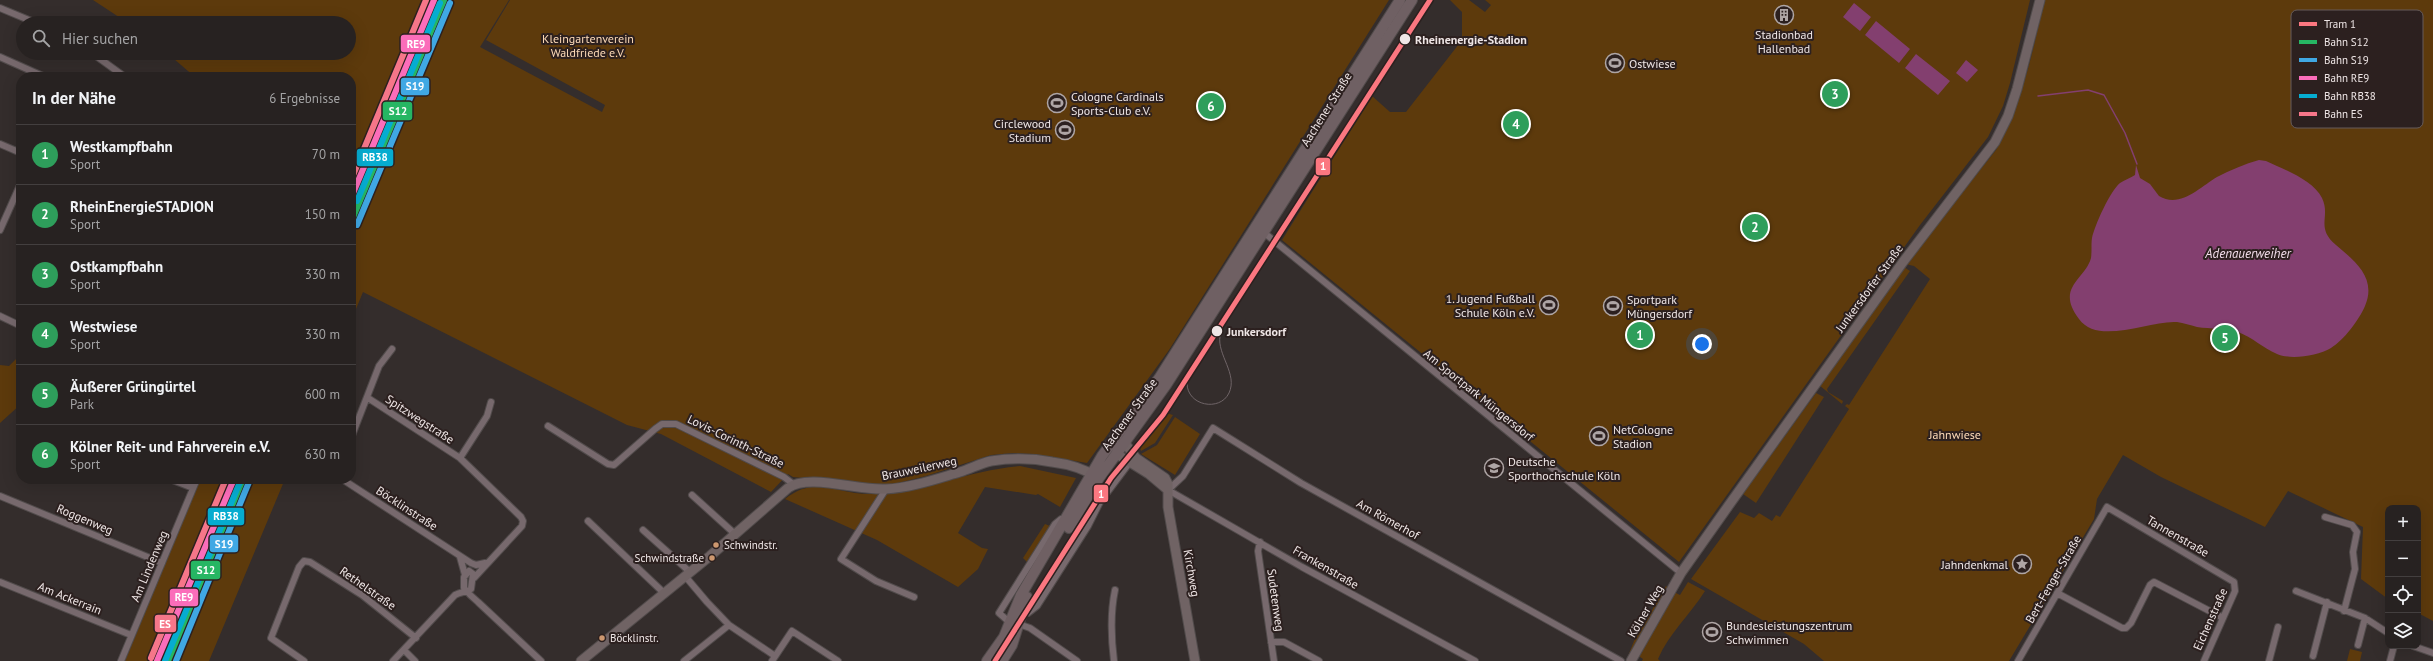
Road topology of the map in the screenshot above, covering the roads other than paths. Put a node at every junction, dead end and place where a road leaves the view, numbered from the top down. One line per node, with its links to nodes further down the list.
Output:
1 (1400, 0): 14 (main road, Aachener Straße)
2 (1412, 0): 14 (main road, Aachener Straße)
3 (2040, 0): 47 (street, Junkersdorfer Straße)
4 (0, 8): 5 (street)
5 (19, 16)
6 (0, 57): 8 (street)
7 (102, 60): 9 (street)
8 (34, 72)
9 (118, 72)
10 (0, 144): 11 (street)
11 (16, 151)
12 (16, 194): 13 (street)
13 (0, 229)
14 (1260, 231): 22 (main road, Aachener Straße); 47 (street, Am Sportpark Müngersdorf)
15 (0, 316): 16 (street)
16 (16, 324)
17 (392, 349): 18 (street)
18 (368, 398): 20 (street); 25 (street, Spitzwegstraße)
19 (491, 402): 25 (street, Spitzwegstraße)
20 (356, 426)
21 (548, 426): 31 (street, Lovis-Corinth-Straße)
22 (1120, 439): 23 (main road, Aachener Straße); 24 (main road, Aachener Straße); 26 (street, Kirchweg)
23 (1117, 453): 24 (street); 26 (street, Kirchweg); 27 (main road, Aachener Straße)
24 (1102, 456): 27 (main road, Aachener Straße)
25 (460, 458): 46 (street, Spitzwegstraße)
26 (1133, 460): 34 (street, Kirchweg); 64 (street)
27 (1095, 476): 33 (street, Brauweilerweg); 64 (main road, Aachener Straße); 67 (main road, Aachener Straße)
28 (183, 484): 32 (street)
29 (195, 484): 32 (street, Am Lindenweg)
30 (350, 484): 43 (street, Böcklinstraße)
31 (793, 484): 33 (street, Brauweilerweg); 41 (street)
32 (193, 488): 45 (street, Am Lindenweg)
33 (886, 489): 60 (street)
34 (1168, 490): 42 (street, Frankenstraße); 95 (street, Kirchweg); 99 (street, Am Römerhof)
35 (692, 494): 41 (street)
36 (0, 496): 45 (street, Roggenweg)
37 (2107, 507): 53 (street, Tannenstraße); 58 (street, Bert-Fenger-Straße)
38 (2326, 516): 63 (street)
39 (588, 521): 57 (street)
40 (643, 530): 48 (street)
41 (735, 534): 48 (street)
42 (1260, 542): 73 (street, Sudetenweg); 98 (street, Frankenstraße)
43 (459, 556): 44 (street, Böcklinstraße); 49 (street)
44 (468, 562): 46 (street); 50 (street)
45 (162, 563): 71 (street, Am Lindenweg)
46 (486, 563): 50 (street)
47 (1681, 573): 100 (street, Kölner Weg)
48 (688, 574): 57 (street); 68 (street)
49 (465, 575): 50 (street); 52 (street)
50 (474, 579): 54 (street); 61 (street)
51 (0, 582): 71 (street, Am Ackerrain)
52 (463, 582): 54 (street); 59 (street)
53 (2236, 585): 65 (street, Eichenstraße)
54 (466, 590): 59 (street); 61 (street)
55 (1115, 590): 94 (street)
56 (2296, 591): 62 (street)
57 (664, 593): 87 (street)
58 (2057, 593): 65 (street); 101 (street, Bert-Fenger-Straße)
59 (456, 595): 72 (street)
60 (914, 597)
61 (478, 602): 86 (street)
62 (2327, 602): 63 (street); 80 (street)
63 (2344, 611): 66 (street)
64 (1021, 614): 67 (main road, Aachener Straße)
65 (2223, 618): 102 (street, Eichenstraße)
66 (2365, 618): 70 (street); 74 (street)
67 (1015, 623): 79 (street); 90 (main road, Aachener Straße); 91 (main road, Aachener Straße)
68 (729, 625): 81 (street); 88 (street)
69 (2278, 627): 103 (street)
70 (2385, 631)
71 (131, 635): 82 (street, Am Lindenweg)
72 (416, 638): 77 (street); 83 (street, Rethelstraße)
73 (1271, 642): 96 (street, Sudetenweg); 97 (street)
74 (2358, 645)
75 (2393, 649): 104 (street)
76 (2421, 649): 78 (street)
77 (404, 650): 84 (street); 85 (street)
78 (2433, 653)
79 (1067, 655): 92 (street); 93 (street)
80 (2313, 656)
81 (773, 658): 89 (street)
82 (121, 661)
83 (304, 661)
84 (393, 661)
85 (415, 661)
86 (541, 661)
87 (581, 661)
88 (684, 661)
89 (838, 661)
90 (987, 661)
91 (1002, 661)
92 (1063, 661)
93 (1077, 661)
94 (1114, 661)
95 (1196, 661)
96 (1274, 661)
97 (1319, 661)
98 (1475, 661)
99 (1621, 661)
100 (1631, 661)
101 (2018, 661)
102 (2204, 661)
103 (2269, 661)
104 (2390, 661)

